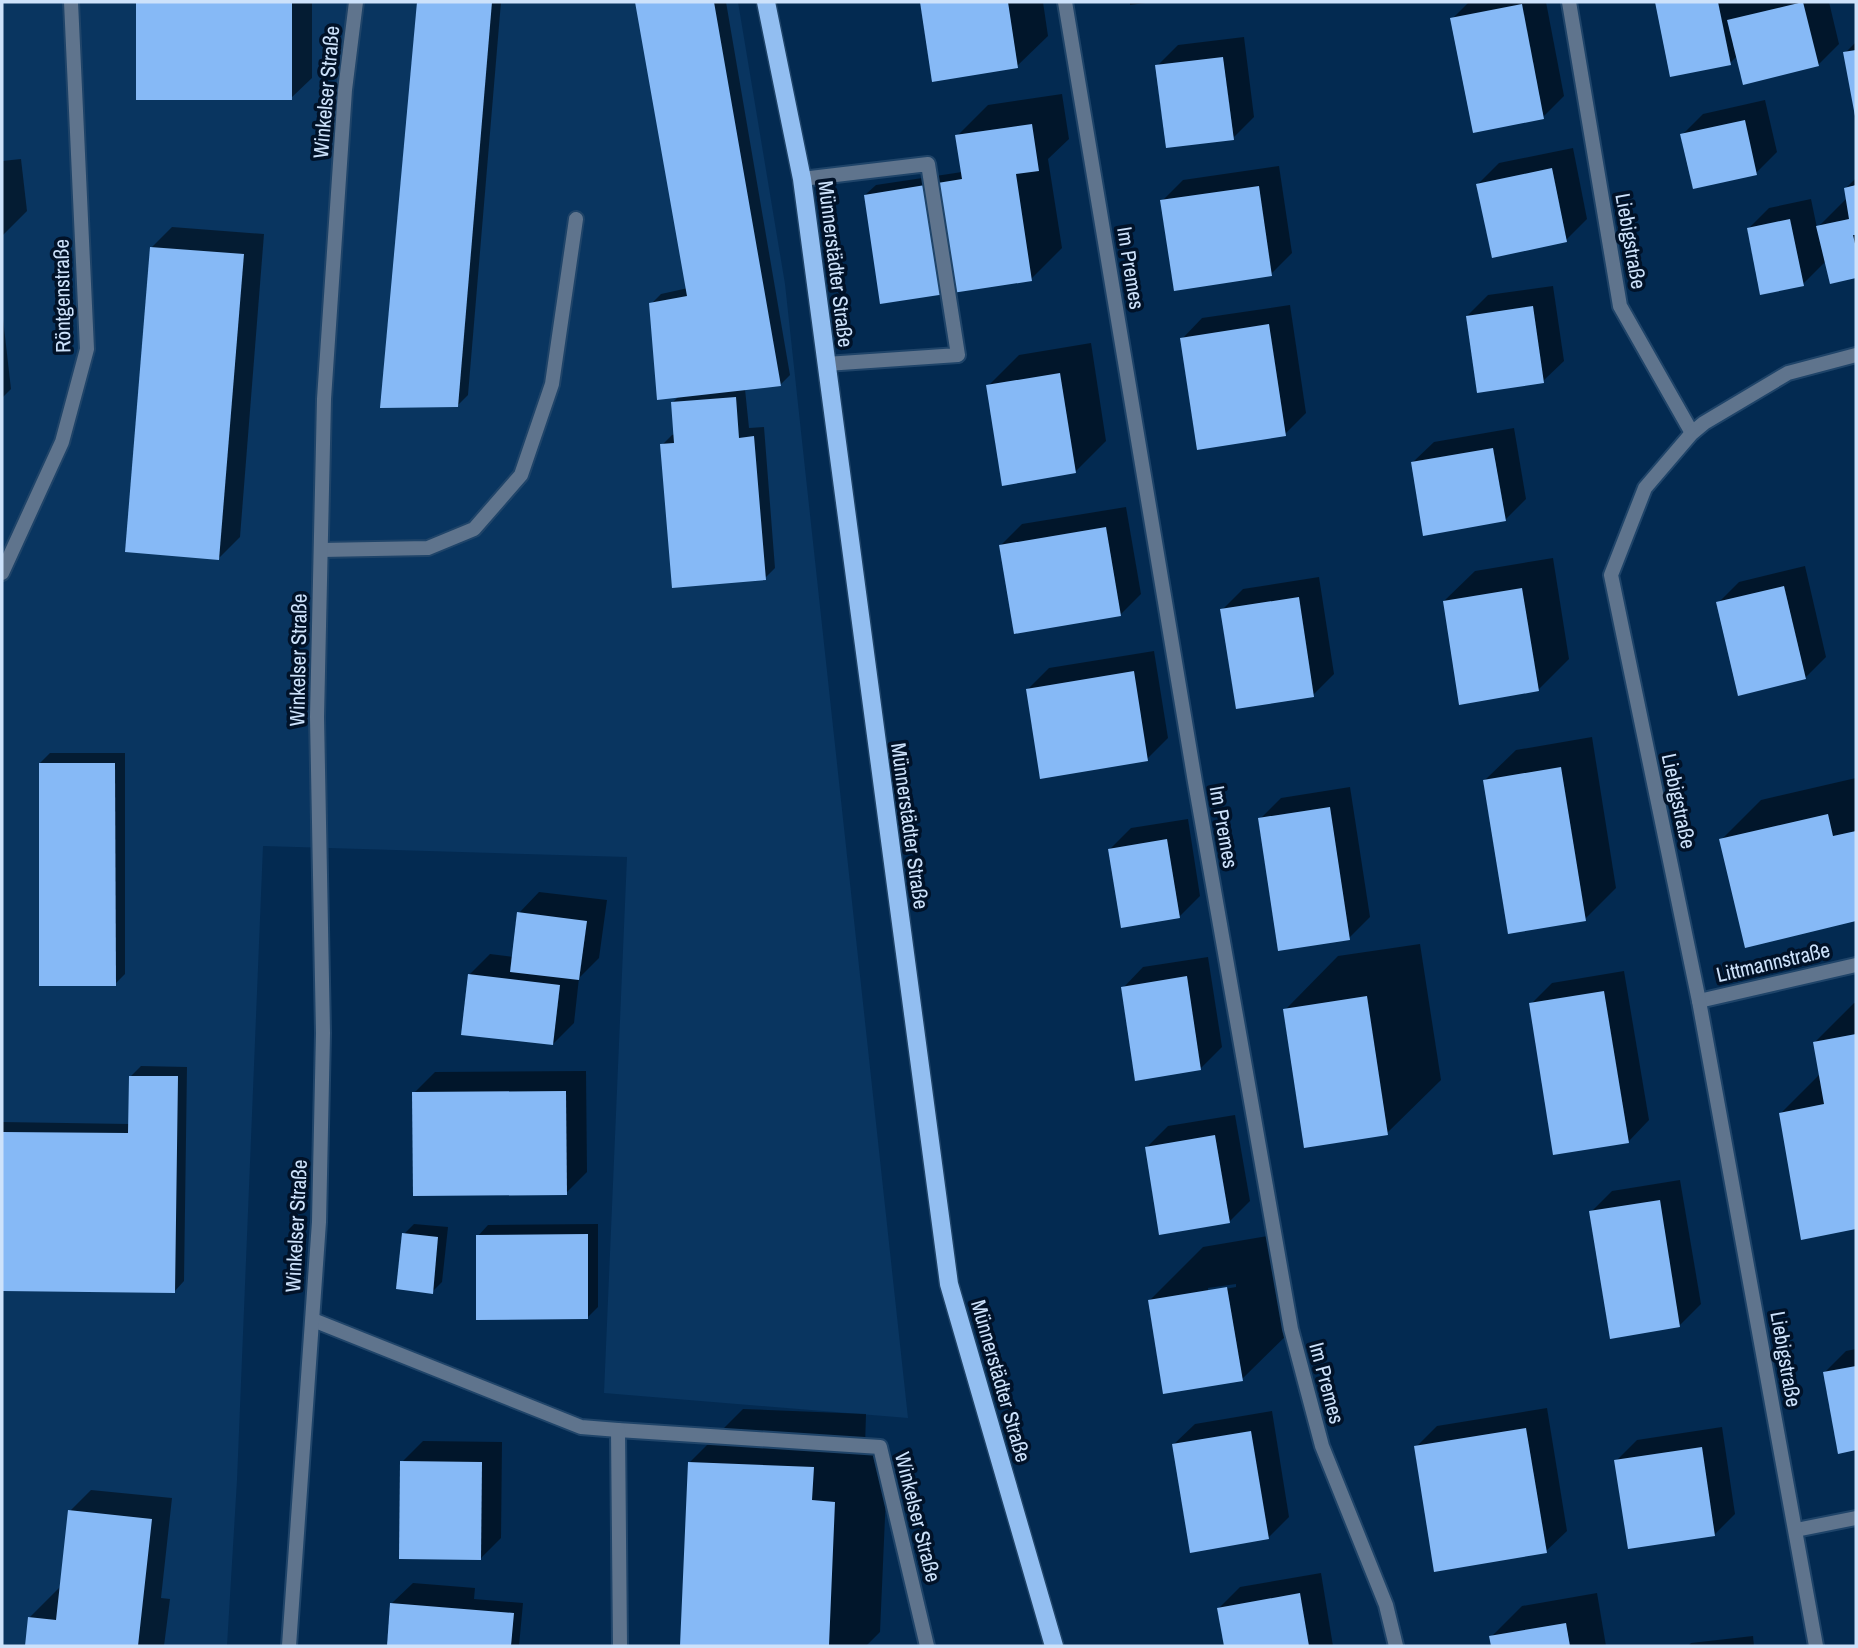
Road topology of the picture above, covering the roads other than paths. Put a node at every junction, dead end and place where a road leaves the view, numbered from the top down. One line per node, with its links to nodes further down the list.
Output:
1 (71, 2): 12 (street, Röntgenstraße)
2 (356, 2): 11 (street, Winkelser Straße)
3 (766, 2): 6 (main road, Münnerstädter Straße)
4 (1065, 2): 23 (street, Im Premes)
5 (1569, 2): 10 (street, Liebigstraße)
6 (803, 179): 9 (main road, Münnerstädter Straße); 9 (street)
7 (576, 219): 11 (street)
8 (1856, 355): 10 (street)
9 (826, 364): 22 (main road, Münnerstädter Straße)
10 (1692, 433): 14 (street, Liebigstraße)
11 (321, 550): 15 (street, Winkelser Straße)
12 (2, 573)
13 (1856, 965): 14 (street, Littmannstraße)
14 (1699, 1001): 18 (street, Liebigstraße)
15 (313, 1320): 16 (street, Winkelser Straße); 19 (street, Winkelser Straße)
16 (618, 1430): 20 (street); 21 (street, Winkelser Straße)
17 (1856, 1517): 18 (street)
18 (1796, 1531): 24 (street, Liebigstraße)
19 (289, 1646)
20 (620, 1646)
21 (927, 1646)
22 (1054, 1646)
23 (1396, 1646)
24 (1816, 1646)

